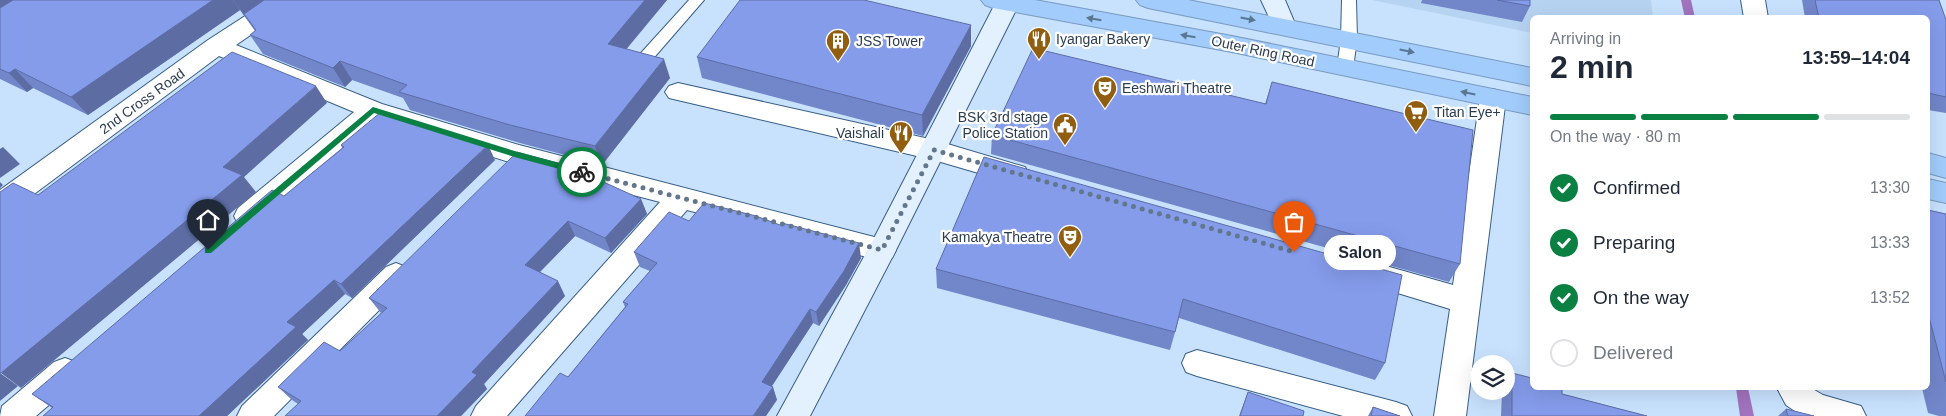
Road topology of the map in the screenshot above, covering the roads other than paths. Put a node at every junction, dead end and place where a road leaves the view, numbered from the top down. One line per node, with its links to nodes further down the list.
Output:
1 (286, 0): 11 (street, 2nd Cross Road)
2 (696, 0): 12 (lane)
3 (1148, 0): 9 (highway, Outer Ring Road, one-way to 9)
4 (1272, 0): 9 (street)
5 (1349, 0): 10 (lane)
6 (1753, 0): 8 (street)
7 (1003, 1): 13 (highway, Outer Ring Road, one-way to 7); 19 (street)
8 (1756, 15)
9 (1284, 26): 10 (highway, Outer Ring Road)
10 (1349, 39): 13 (lane); 14 (highway, Outer Ring Road, one-way to 14)
11 (217, 46): 18 (street); 28 (street, 2nd Cross Road)
12 (646, 57)
13 (1345, 68): 16 (highway, Outer Ring Road, one-way to 13)
14 (1530, 78)
15 (678, 92): 19 (street)
16 (1493, 98): 17 (highway, Outer Ring Road); 33 (street)
17 (1530, 106)
18 (373, 110): 20 (street); 29 (street)
19 (934, 150): 24 (street); 30 (street)
20 (518, 155): 23 (street); 27 (street)
21 (1930, 164): 22 (highway)
22 (1946, 168)
23 (498, 176)
24 (1038, 180)
25 (1930, 189): 26 (highway)
26 (1946, 193)
27 (680, 198): 30 (street); 39 (street)
28 (0, 204)
29 (230, 231)
30 (882, 250): 40 (street)
31 (414, 258): 38 (street)
32 (1342, 266): 33 (street)
33 (1465, 301): 42 (street)
34 (88, 352): 37 (street)
35 (1197, 363): 41 (street)
36 (1794, 390): 43 (street)
37 (13, 416)
38 (253, 416)
39 (487, 416)
40 (793, 416)
41 (1396, 416)
42 (1450, 416)
43 (1849, 416)

